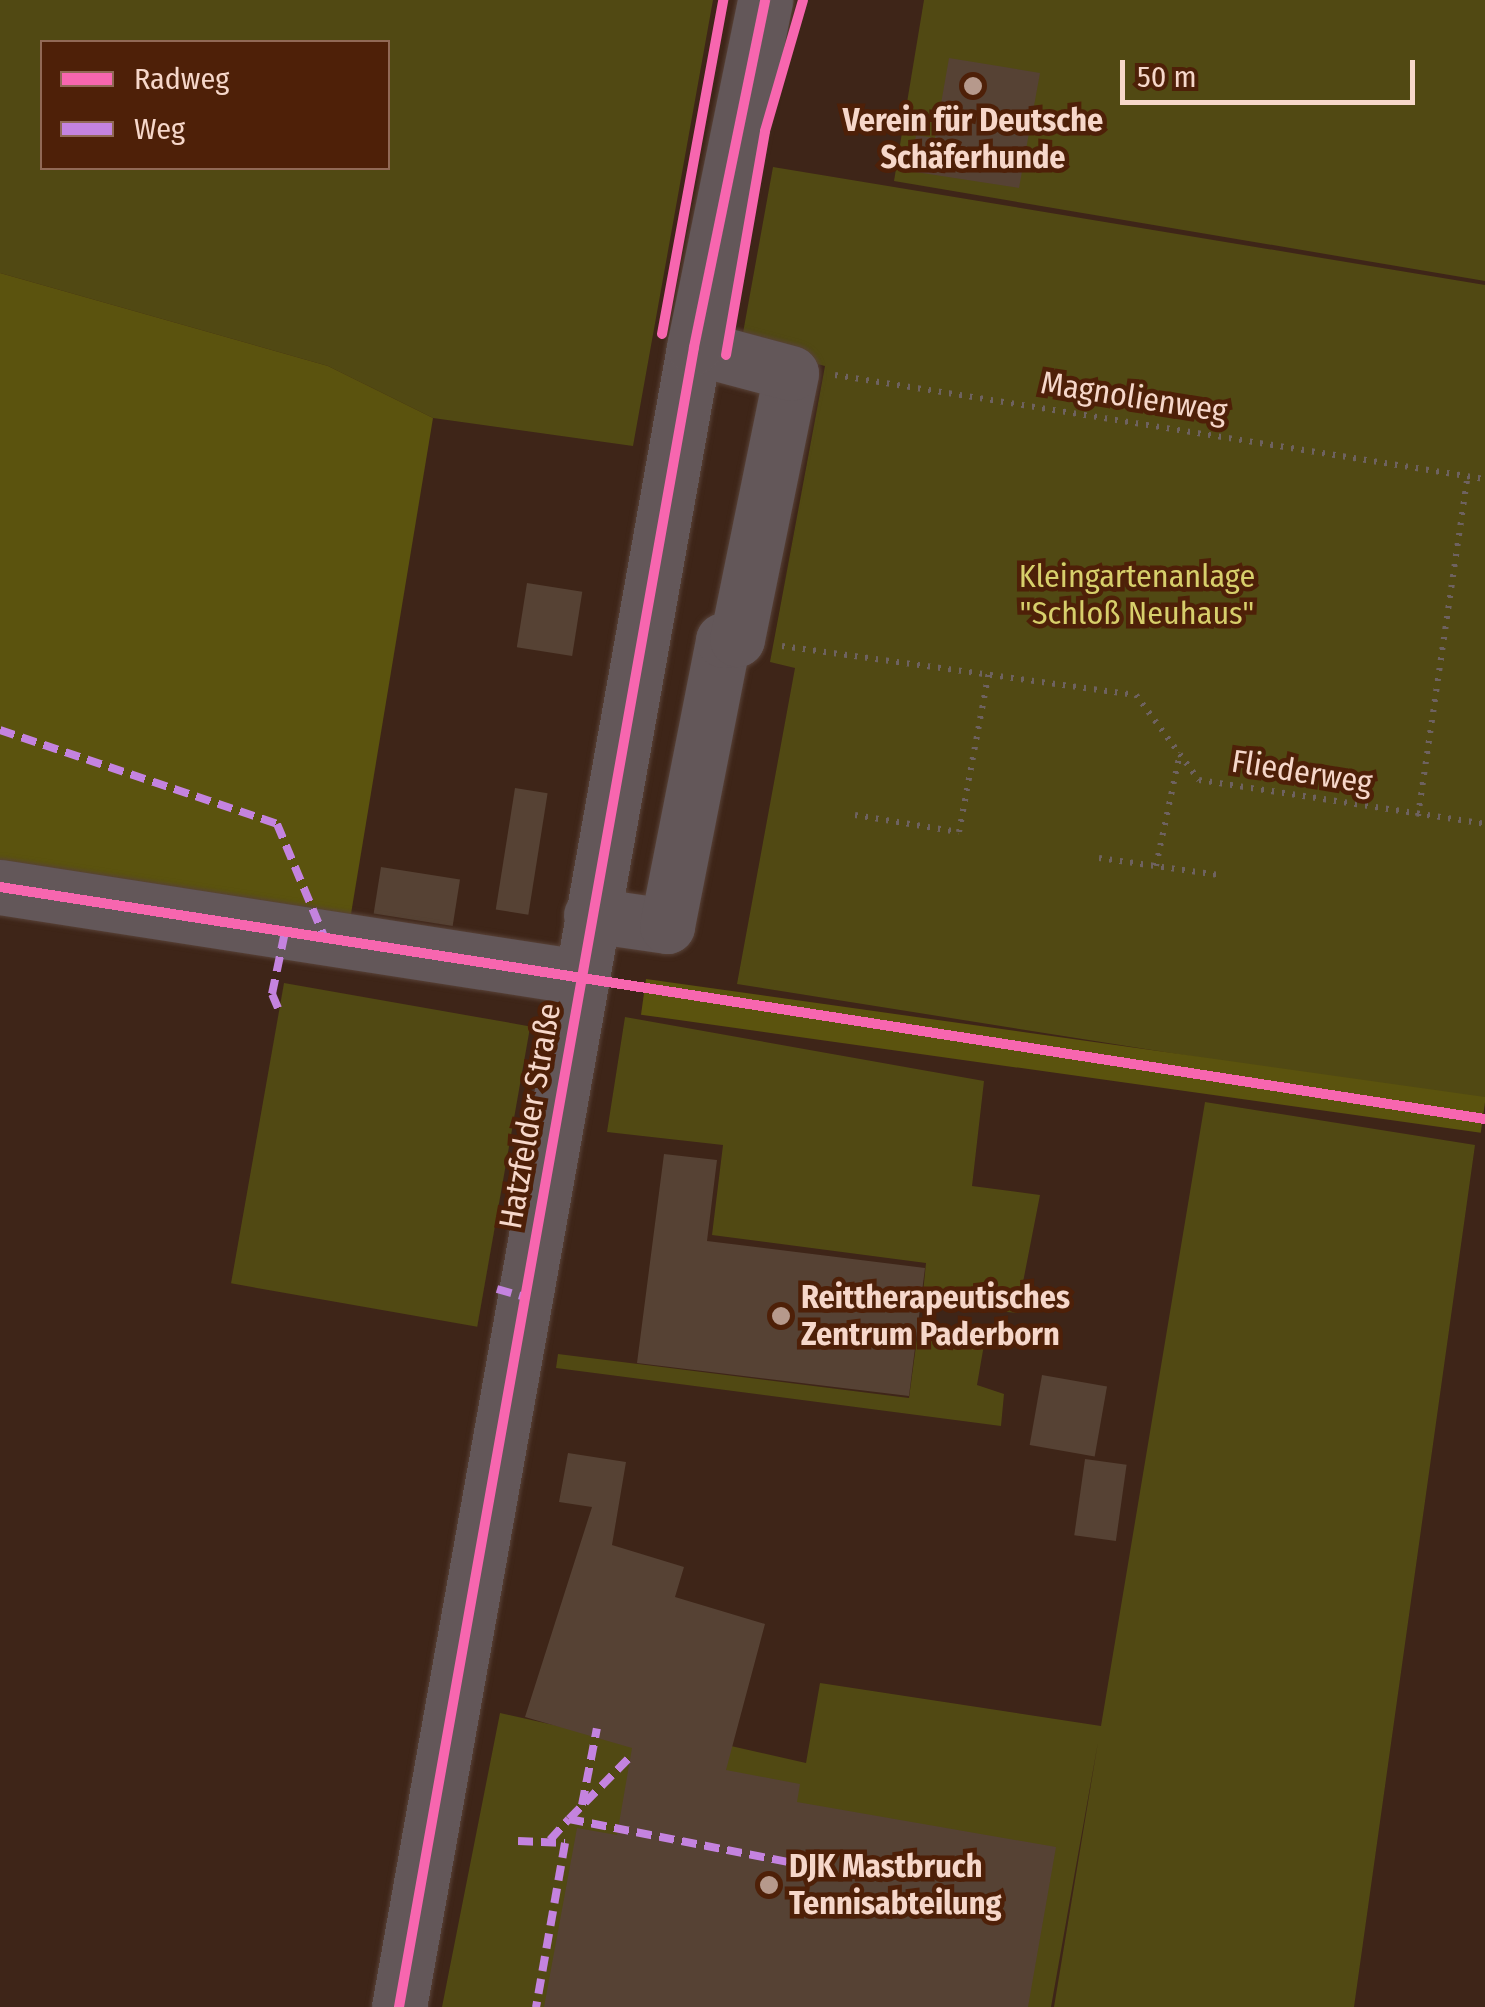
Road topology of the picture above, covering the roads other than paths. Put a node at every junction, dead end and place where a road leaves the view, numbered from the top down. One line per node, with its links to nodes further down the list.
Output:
1 (765, 0): 2 (street, Hatzfelder Straße)
2 (694, 347): 4 (street, Hatzfelder Straße); 4 (street)
3 (0, 887): 5 (street)
4 (590, 915): 5 (street, Hatzfelder Straße)
5 (580, 976): 6 (street, Hatzfelder Straße)
6 (398, 2007)

